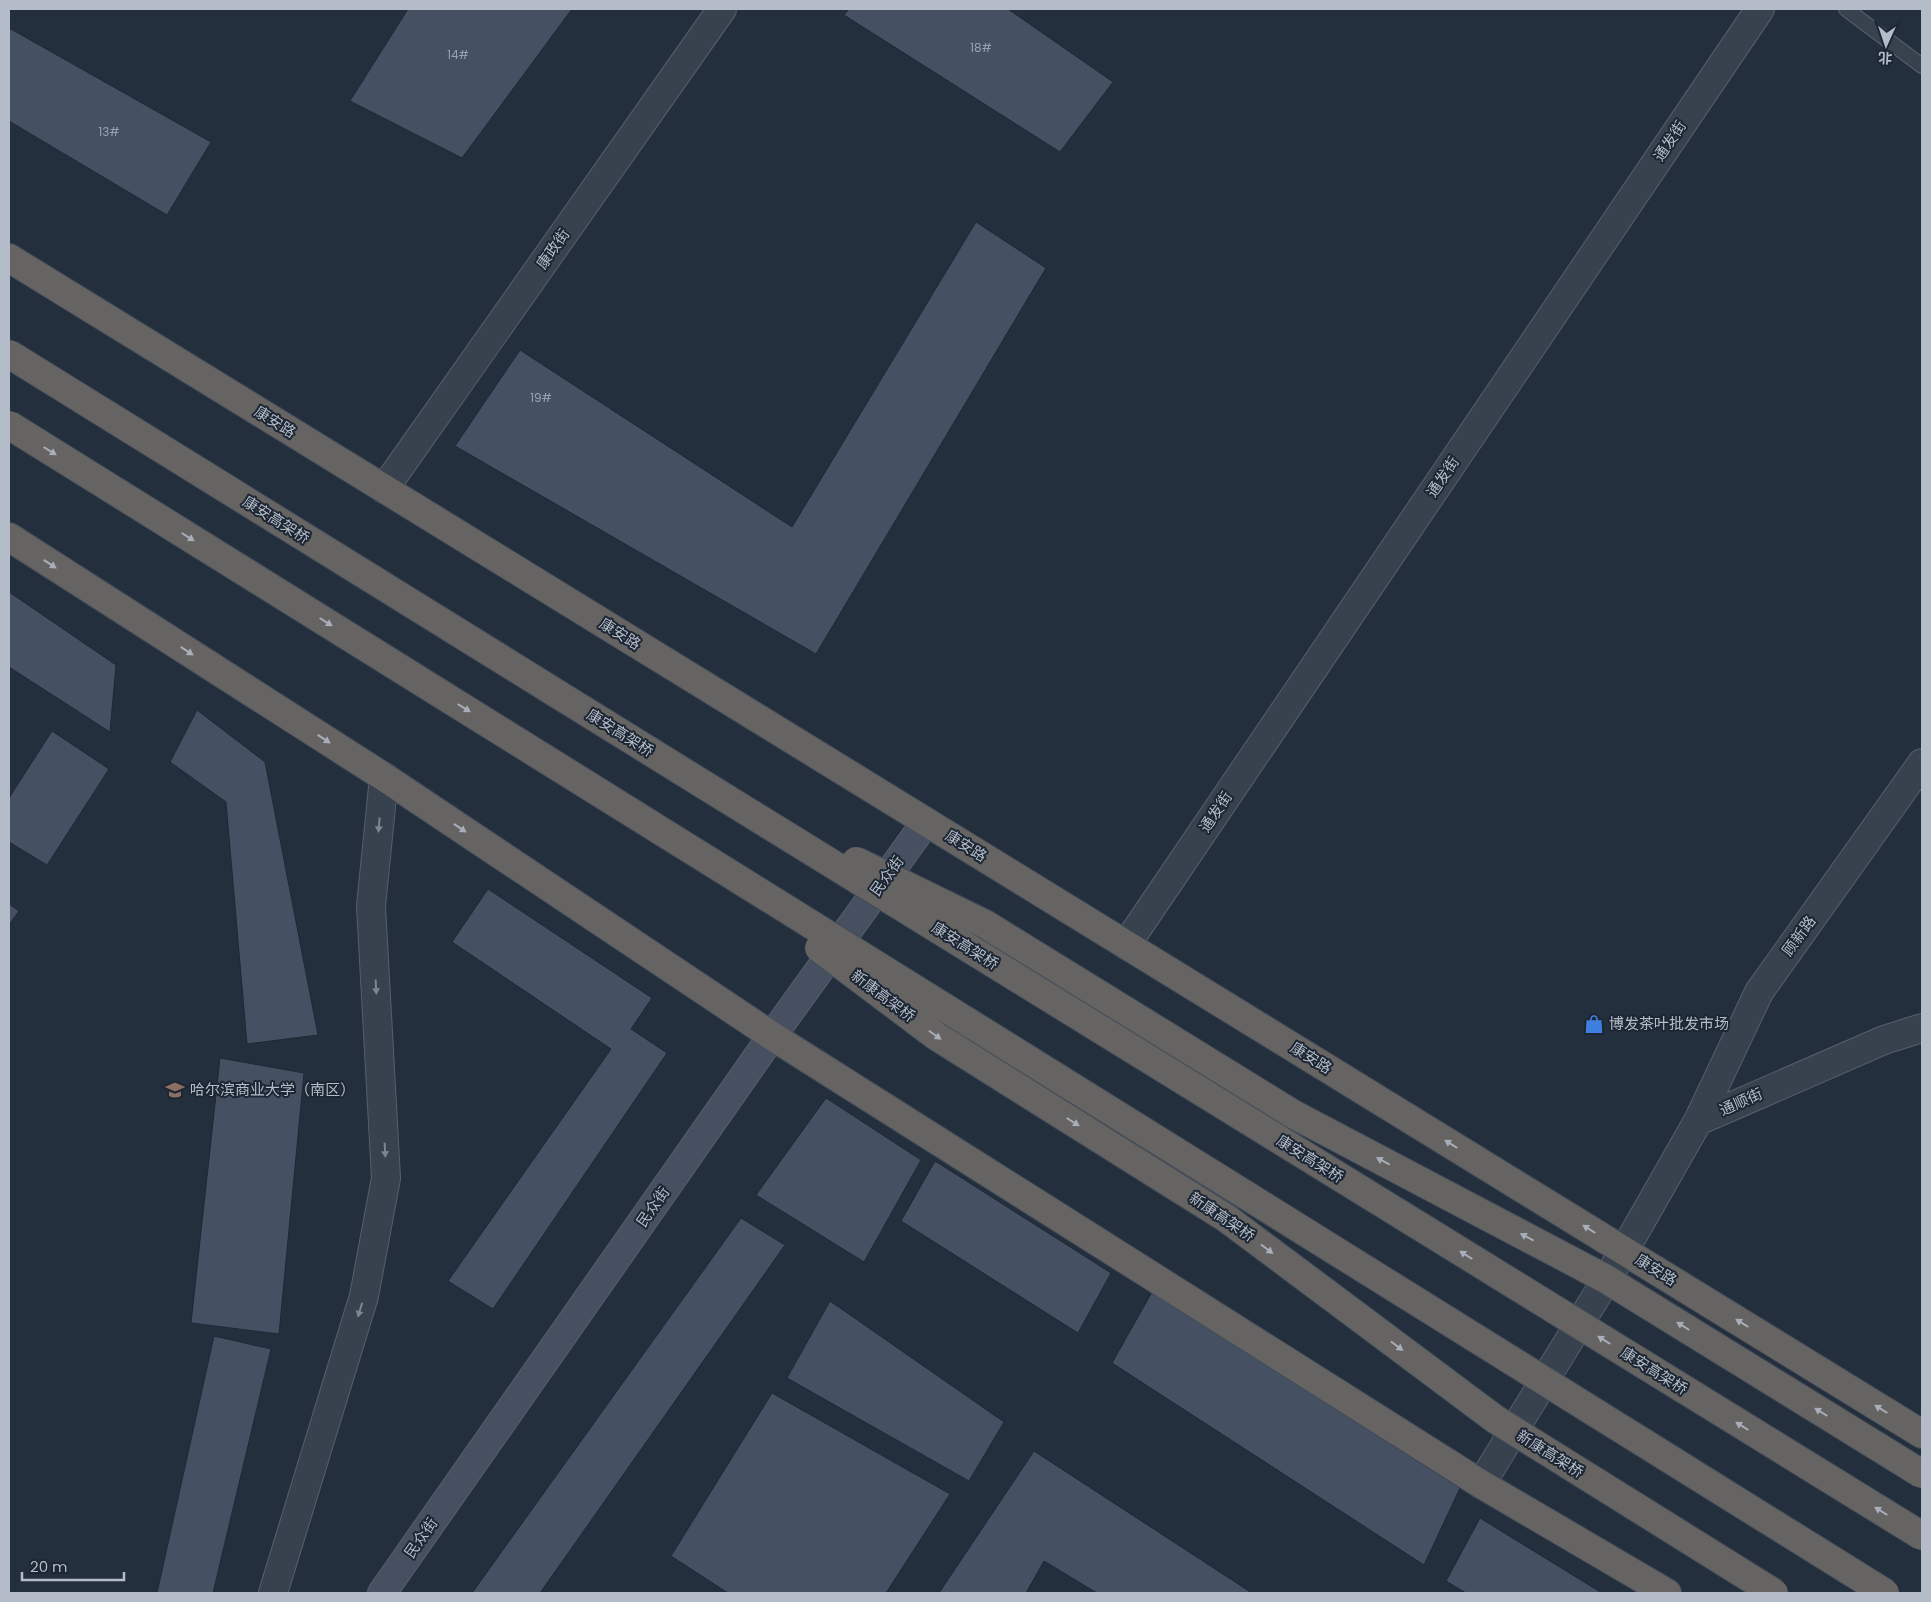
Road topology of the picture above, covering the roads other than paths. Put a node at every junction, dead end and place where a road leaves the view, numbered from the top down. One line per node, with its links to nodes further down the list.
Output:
1 (722, 9): 8 (street, 康政街)
2 (1760, 9): 15 (street, 通发街)
3 (1846, 9): 4 (lane)
4 (1922, 66)
5 (9, 258): 8 (highway, 康安路)
6 (9, 354): 12 (highway, 康安高架桥, bridge)
7 (9, 425): 14 (highway, one-way to 14, bridge)
8 (384, 489): 13 (highway, 康安路)
9 (9, 537): 11 (highway, one-way to 11)
10 (1922, 763): 18 (street, 顾新路)
11 (384, 777): 17 (highway, one-way to 17); 24 (street, one-way to 24)
12 (706, 786): 21 (highway, one-way to 12, bridge); 23 (highway, 康安高架桥, one-way to 12, bridge)
13 (926, 822): 15 (highway, 康安路); 17 (main road, 民众街)
14 (672, 838): 27 (highway, 新康高架桥, one-way to 27, bridge); 28 (highway, bridge)
15 (1126, 945): 19 (highway, 康安路, one-way to 15)
16 (1922, 1028): 18 (street, 通顺街)
17 (772, 1036): 22 (highway); 25 (main road, 民众街)
18 (1698, 1121): 19 (street)
19 (1624, 1251): 20 (highway, 康安路, one-way to 19); 22 (street)
20 (1922, 1434)
21 (1922, 1474)
22 (1481, 1484): 26 (highway)
23 (1922, 1536)
24 (273, 1593)
25 (382, 1593)
26 (1667, 1593)
27 (1774, 1593)
28 (1885, 1593)

